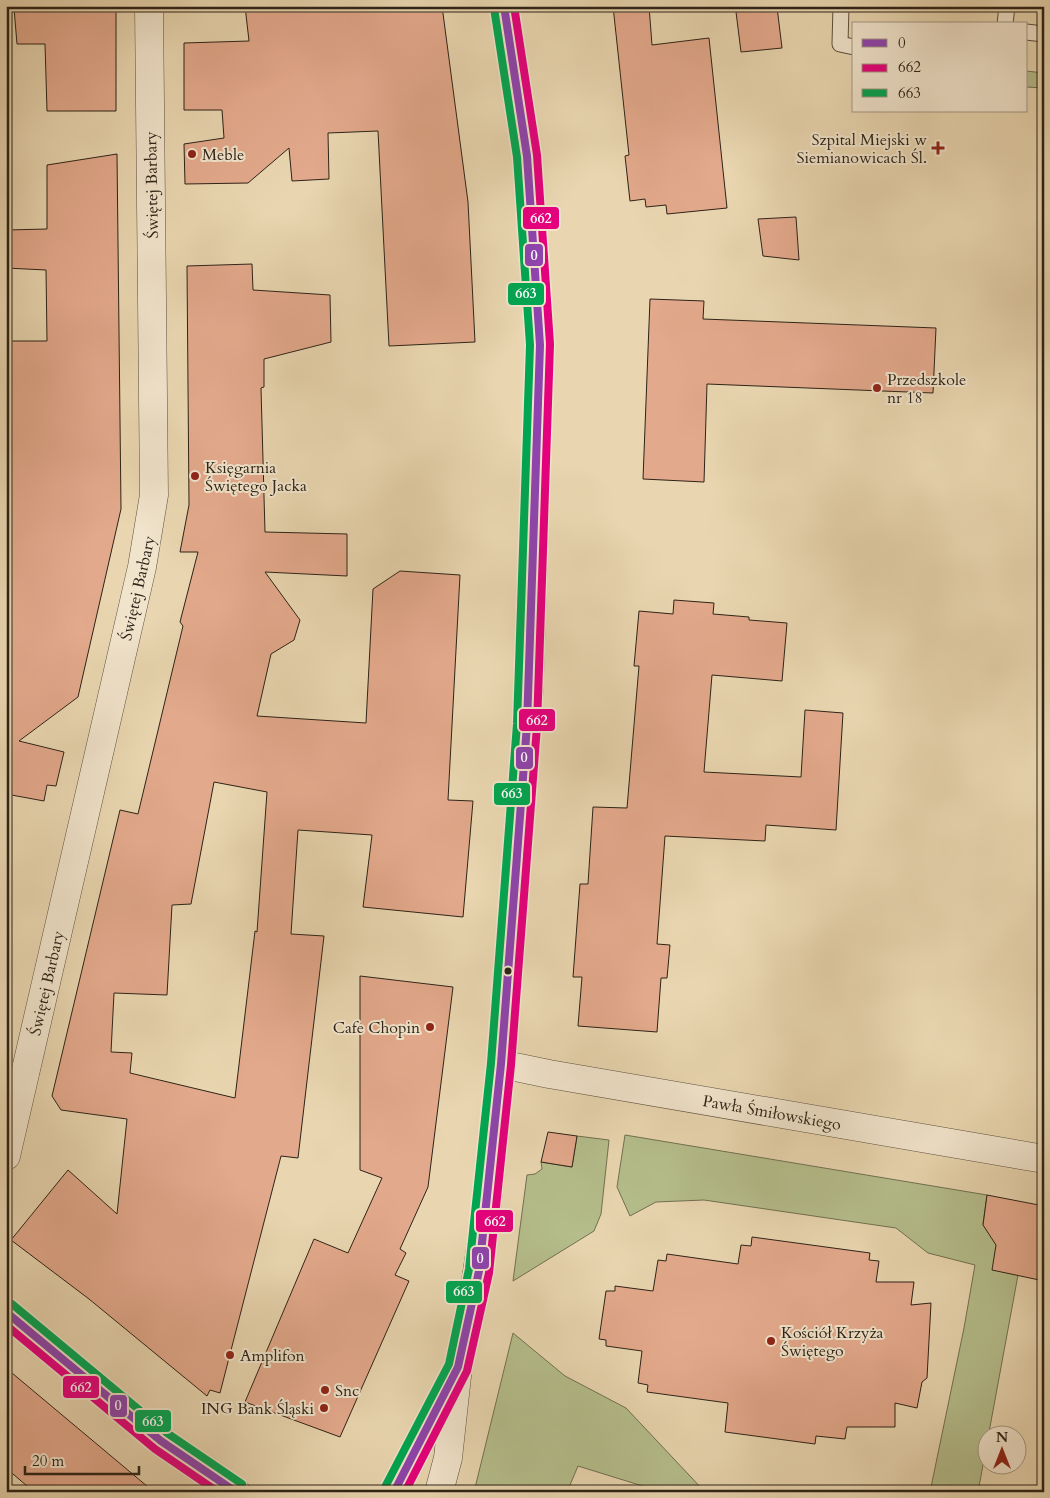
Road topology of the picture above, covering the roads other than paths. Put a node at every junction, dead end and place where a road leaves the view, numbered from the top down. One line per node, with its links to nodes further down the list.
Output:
1 (149, 6): 10 (street, Świętej Barbary)
2 (504, 6): 9 (street)
3 (841, 6): 8 (lane)
4 (1007, 6): 5 (lane)
5 (1005, 22)
6 (1028, 32): 7 (lane)
7 (1044, 34)
8 (852, 47)
9 (501, 1064): 11 (street, Pawła Śmiłowskiego); 13 (street)
10 (6, 1156)
11 (1044, 1159)
12 (6, 1312): 14 (street)
13 (458, 1367): 17 (street); 18 (street)
14 (161, 1441): 15 (street); 16 (street)
15 (200, 1492)
16 (236, 1492)
17 (394, 1492)
18 (439, 1492)

